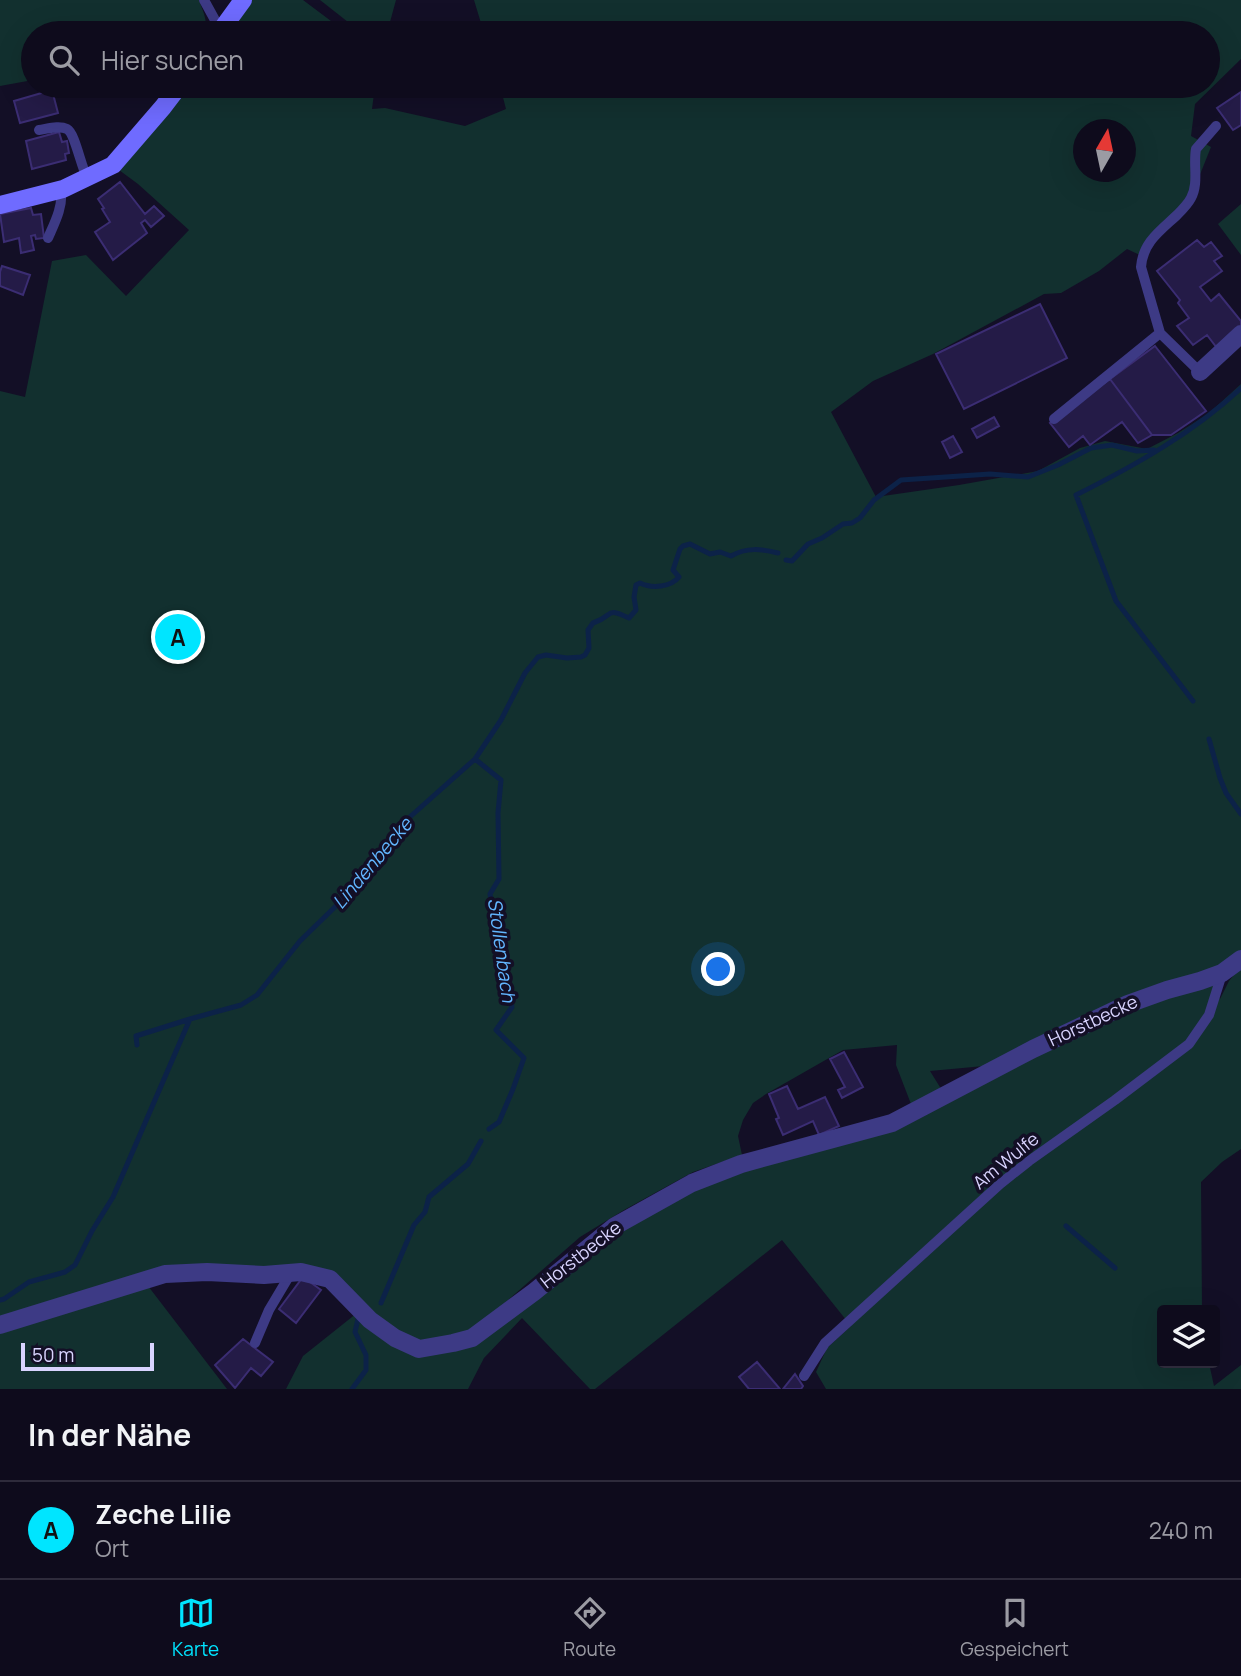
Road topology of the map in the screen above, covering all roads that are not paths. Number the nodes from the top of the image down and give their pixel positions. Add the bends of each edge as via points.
1 (204, 0) edge
2 (243, 0) edge
3 (214, 21) edge
4 (228, 21) edge
5 (170, 98) edge
6 (1216, 126) dead end
7 (38, 130) dead end
8 (87, 177) junction
9 (61, 190) junction
10 (0, 205) edge
11 (48, 238) dead end
12 (1160, 333) junction
13 (1241, 334) edge
14 (1200, 372) joint
15 (1054, 419) dead end
16 (1241, 959) edge
17 (1222, 973) junction
18 (291, 1273) junction
19 (0, 1325) edge
20 (255, 1343) dead end
21 (804, 1376) dead end

1 - 3 lane
2 - 4 street
5 - 8 street via 113,165
6 - 12 lane via 1196,149 1191,198 1153,237 1142,256 1140,267
7 - 8 lane via 67,128
8 - 9 street
9 - 10 street
9 - 11 lane via 59,211
12 - 14 lane
12 - 15 lane
13 - 14 street
16 - 17 street, Horstbecke
17 - 18 street, Horstbecke via 1128,1004 892,1123 741,1164 692,1183 615,1226 472,1338 419,1349 370,1320 330,1279
17 - 21 lane, Am Wulfe via 1209,1015 1189,1044 1000,1184 825,1343
18 - 19 street, Horstbecke via 165,1274
18 - 20 lane

